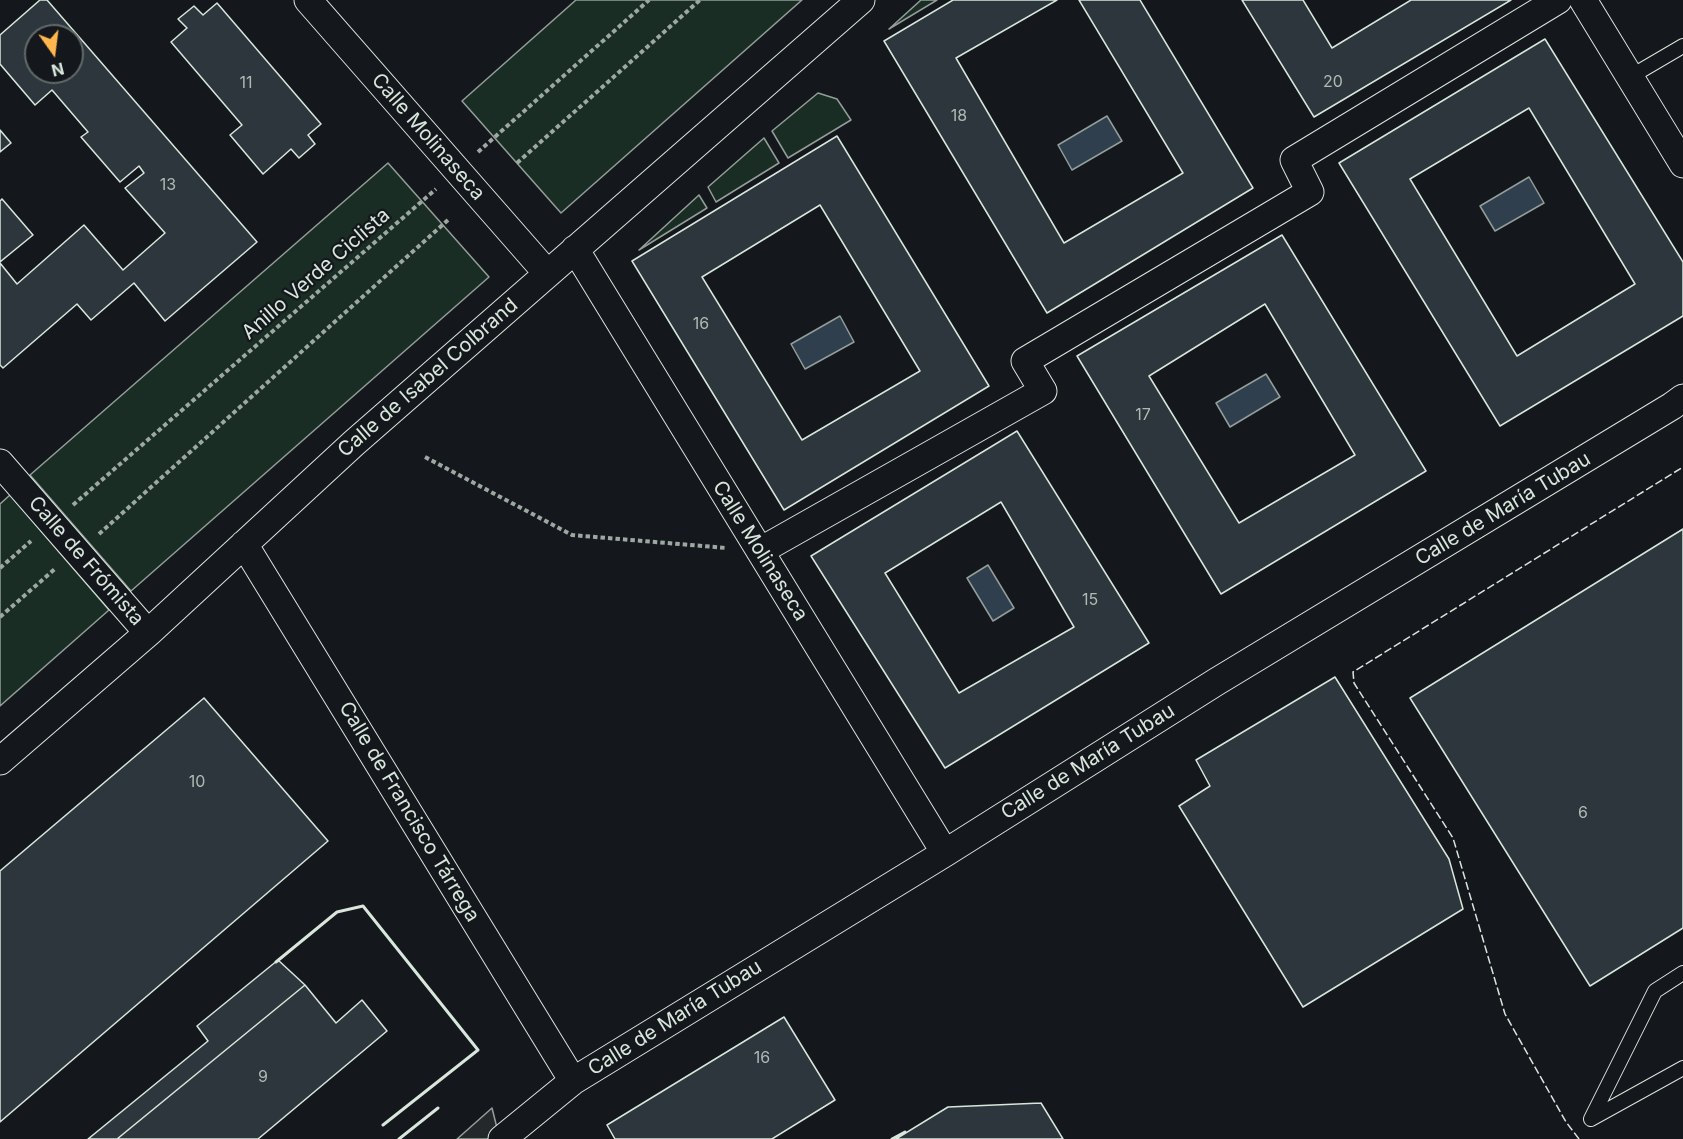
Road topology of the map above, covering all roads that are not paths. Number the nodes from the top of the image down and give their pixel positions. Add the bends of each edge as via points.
1 (308, 0) edge
2 (861, 0) edge
3 (1558, 0) edge
4 (1583, 0) edge
5 (1683, 46) edge
6 (1630, 77) junction
7 (1683, 164) edge
8 (575, 249) junction
9 (547, 273) junction
10 (1683, 398) edge
11 (0, 463) edge
12 (244, 544) junction
13 (760, 551) junction
14 (148, 633) junction
15 (0, 761) edge
16 (945, 853) junction
17 (1683, 973) edge
18 (1683, 1068) edge
19 (573, 1081) junction
20 (502, 1139) edge

1 - 9 street, Calle Molinaseca
2 - 8 street, Calle de Isabel Colbrand
3 - 13 street via 1294,160 1310,192 1025,361 1042,391
4 - 6 street
5 - 6 lane
6 - 7 street
8 - 9 street, Calle de Isabel Colbrand
8 - 13 street, Calle Molinaseca
9 - 12 street, Calle de Isabel Colbrand
10 - 16 street, Calle de María Tubau via 1216,682
11 - 14 street, Calle de Frómista
12 - 14 street, Calle de Isabel Colbrand
12 - 19 street, Calle de Francisco Tárrega
13 - 16 street, Calle Molinaseca
14 - 15 street, Calle de Isabel Colbrand
16 - 19 street, Calle de María Tubau
17 - 18 lane via 1655,991 1591,1119
19 - 20 street, Calle de María Tubau

